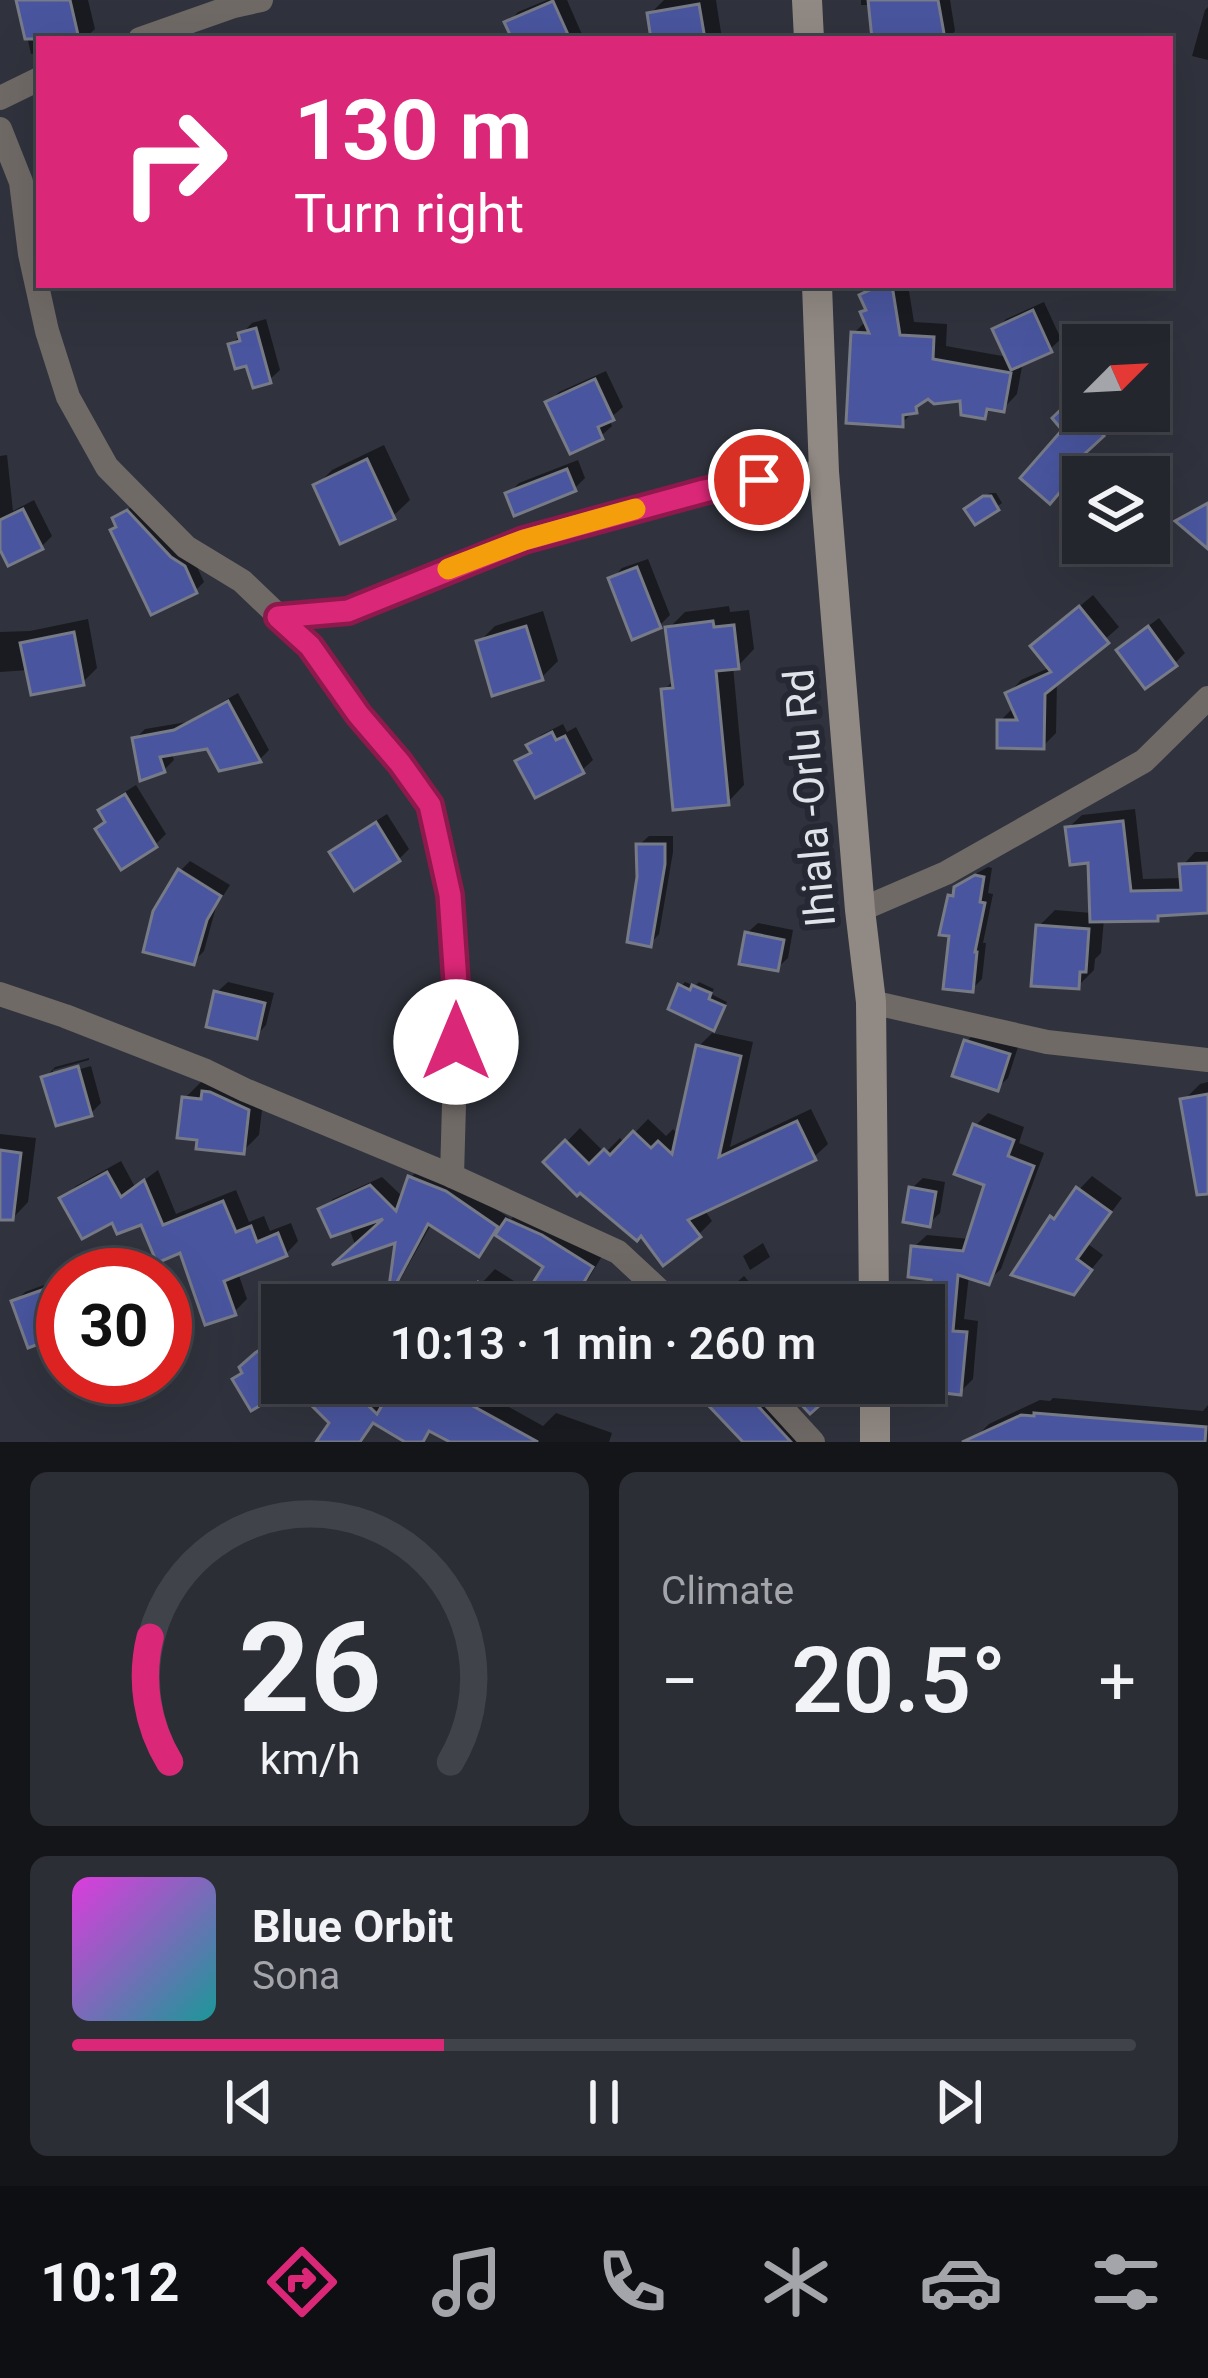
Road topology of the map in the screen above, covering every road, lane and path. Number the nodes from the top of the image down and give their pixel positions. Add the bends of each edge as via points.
1 (261, 0) edge
2 (807, 0) edge
3 (149, 36) edge
4 (808, 36) edge
5 (36, 80) edge
6 (0, 98) edge
7 (0, 129) edge
8 (36, 282) edge
9 (37, 288) edge
10 (818, 288) edge
11 (824, 472) junction
12 (278, 617) junction
13 (1208, 698) edge
14 (860, 910) junction
15 (0, 994) edge
16 (871, 1002) junction
17 (1208, 1060) edge
18 (452, 1176) junction
19 (652, 1284) edge
20 (874, 1284) edge
21 (779, 1404) edge
22 (874, 1404) edge
23 (813, 1442) edge
24 (875, 1442) edge

1 - 3 street
2 - 4 main road
5 - 6 street
7 - 8 street via 21,182
9 - 12 street via 68,397 107,467 186,547 242,581
10 - 11 main road, Ihiala -Orlu Rd
11 - 12 street via 632,510 524,540 348,611
11 - 14 main road, Ihiala -Orlu Rd
12 - 18 street via 310,646 430,805 450,895 457,997
13 - 14 street via 1144,761 946,873
14 - 16 main road, Ihiala -Orlu Rd
15 - 18 street
16 - 17 street via 1047,1042
16 - 20 main road, Ihiala -Orlu Rd
18 - 19 street via 618,1252
21 - 23 street
22 - 24 main road

